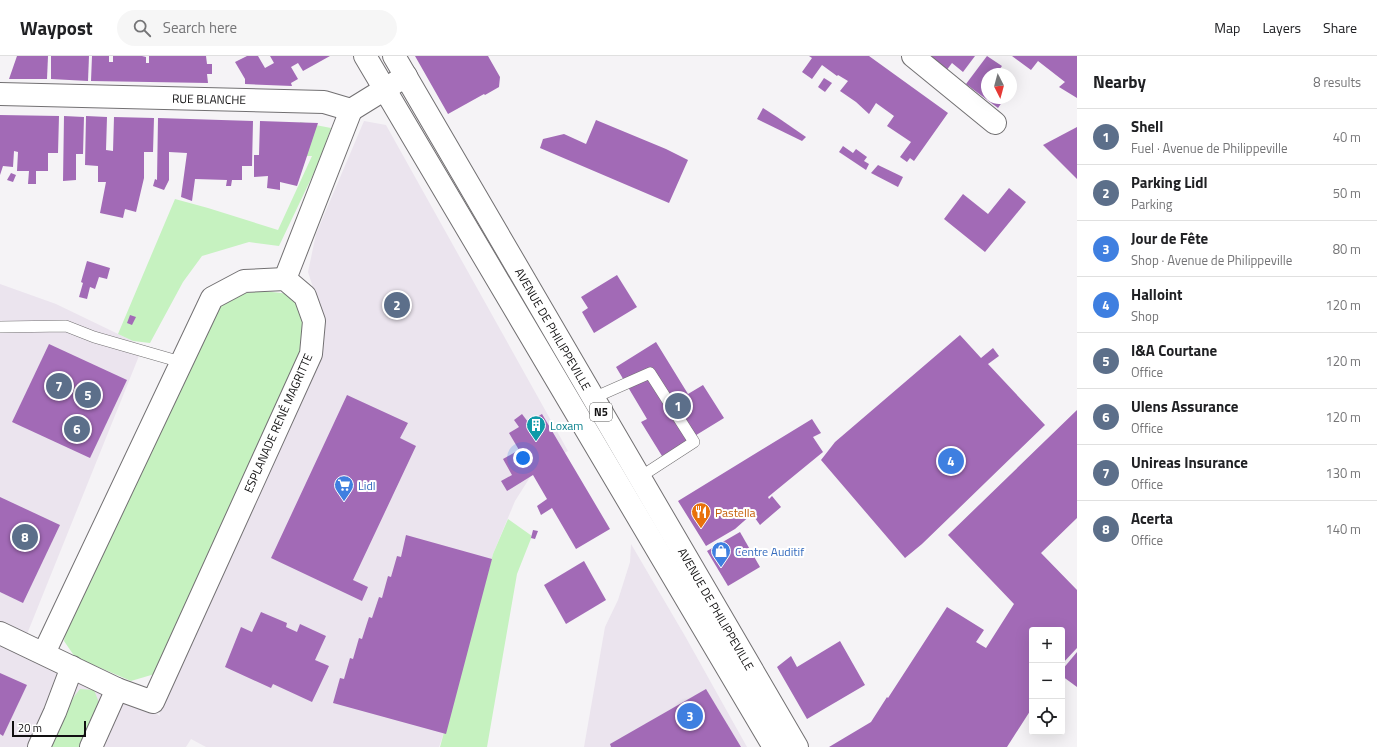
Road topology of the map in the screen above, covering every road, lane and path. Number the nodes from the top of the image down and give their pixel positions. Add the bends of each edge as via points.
1 (364, 56) edge
2 (394, 56) edge
3 (913, 56) edge
4 (406, 76) junction
5 (385, 89) junction
6 (0, 94) edge
7 (351, 110) junction
8 (995, 123) dead end
9 (285, 279) junction
10 (0, 326) edge
11 (181, 362) junction
12 (593, 398) junction
13 (574, 409) junction
14 (639, 477) junction
15 (621, 488) junction
16 (0, 633) edge
17 (44, 653) junction
18 (72, 667) junction
19 (117, 689) junction
20 (39, 747) edge
21 (91, 747) edge
22 (774, 747) edge
23 (797, 747) edge

1 - 5 street, N5
2 - 4 street, N5
3 - 8 street
4 - 5 street
4 - 12 street, AVENUE DE PHILIPPEVILLE / N5
5 - 7 street
5 - 13 street, AVENUE DE PHILIPPEVILLE / N5
6 - 7 street, RUE BLANCHE via 324,102
7 - 9 street
9 - 11 street via 244,281 212,298
9 - 19 street, ESPLANADE RENÉ MAGRITTE via 306,296 314,321 311,354 153,702
10 - 11 lane via 66,326 94,337
11 - 17 street
12 - 13 lane
12 - 14 street, AVENUE DE PHILIPPEVILLE / N5
12 - 14 lane via 650,374 694,442
13 - 15 street, AVENUE DE PHILIPPEVILLE / N5
14 - 15 lane
14 - 23 street, AVENUE DE PHILIPPEVILLE / N5
15 - 22 street, AVENUE DE PHILIPPEVILLE / N5
16 - 17 street
17 - 18 street
18 - 19 street
18 - 20 street
19 - 21 street

